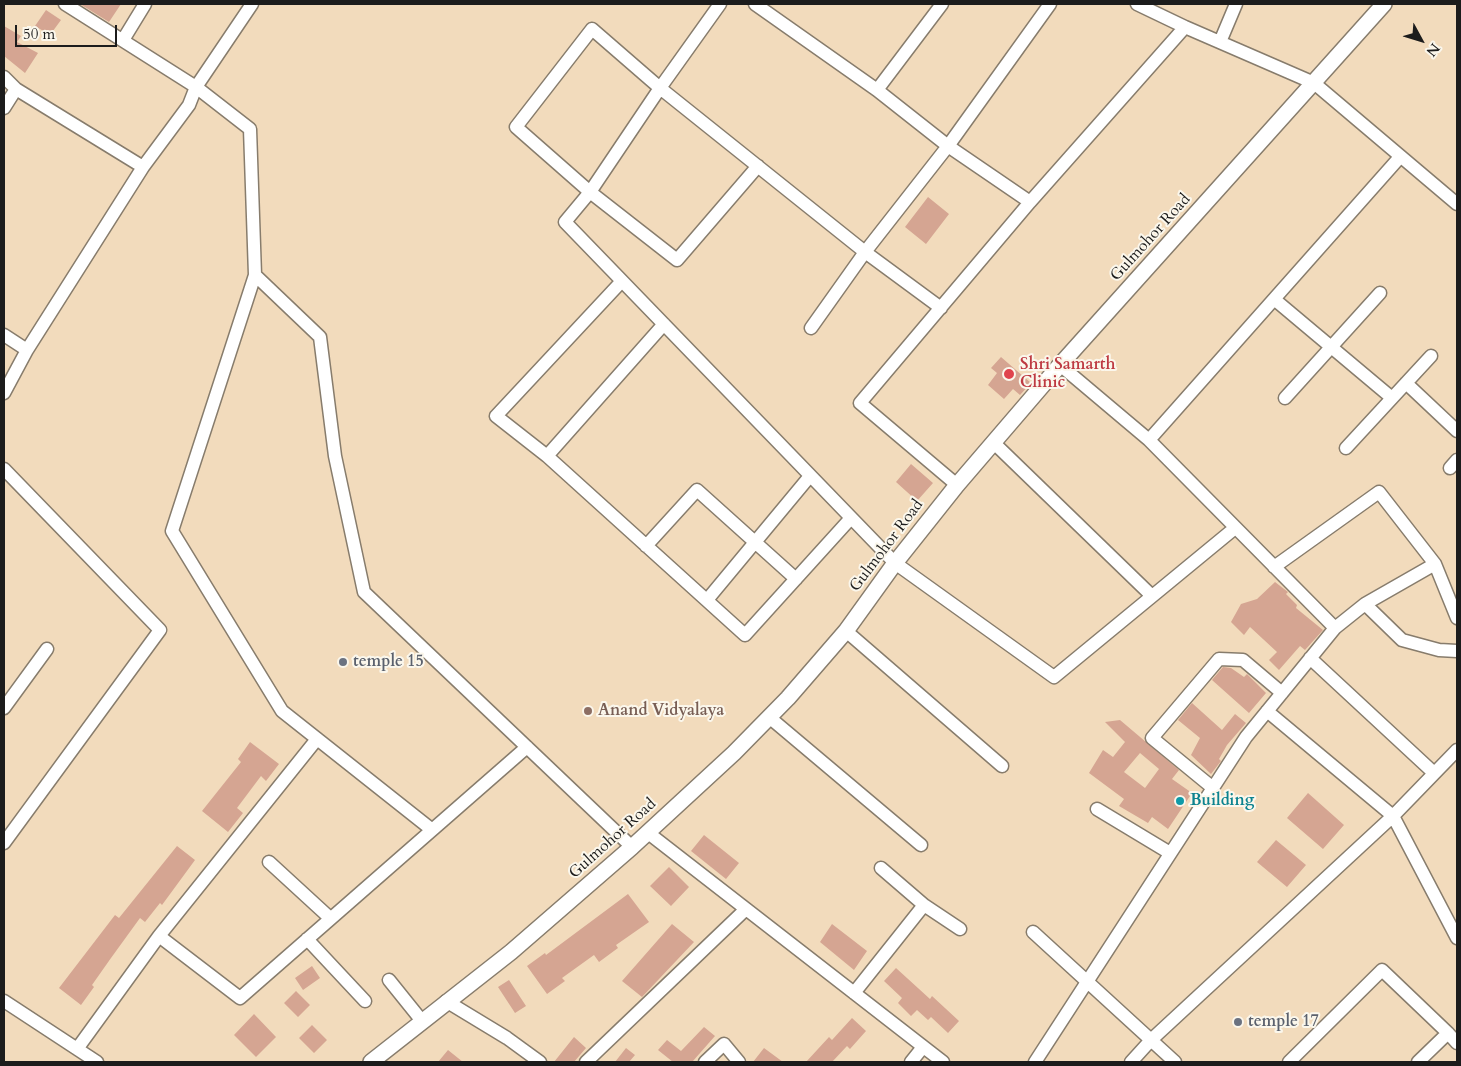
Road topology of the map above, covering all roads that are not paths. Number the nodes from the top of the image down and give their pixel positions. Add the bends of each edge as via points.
1 (65, 4) edge
2 (145, 4) edge
3 (252, 4) edge
4 (720, 4) edge
5 (755, 4) edge
6 (942, 4) edge
7 (1050, 4) edge
8 (1137, 4) edge
9 (1236, 4) edge
10 (1384, 4) edge
11 (1185, 27) junction
12 (123, 40) junction
13 (1220, 42) junction
14 (4, 77) edge
15 (1314, 83) junction
16 (196, 87) junction
17 (660, 88) junction
18 (16, 89) junction
19 (876, 90) junction
20 (4, 108) edge
21 (948, 146) junction
22 (1400, 157) junction
23 (758, 166) junction
24 (143, 168) junction
25 (590, 192) junction
26 (1030, 202) junction
27 (1457, 204) edge
28 (865, 252) junction
29 (255, 275) junction
30 (622, 281) junction
31 (1380, 293) dead end
32 (1274, 298) junction
33 (941, 308) junction
34 (664, 324) junction
35 (811, 328) dead end
36 (4, 335) edge
37 (1332, 346) junction
38 (28, 350) junction
39 (1430, 356) dead end
40 (1060, 365) junction
41 (1406, 383) junction
42 (4, 393) edge
43 (1286, 398) dead end
44 (1392, 398) junction
45 (1457, 431) edge
46 (1149, 440) junction
47 (994, 443) junction
48 (1346, 448) dead end
49 (547, 456) junction
50 (4, 469) edge
51 (810, 476) junction
52 (957, 485) junction
53 (851, 518) junction
54 (1235, 528) junction
55 (755, 542) junction
56 (646, 546) junction
57 (895, 563) junction
58 (1435, 564) junction
59 (1274, 567) junction
60 (796, 579) junction
61 (1152, 596) junction
62 (707, 600) junction
63 (1365, 604) junction
64 (1457, 618) edge
65 (1335, 628) junction
66 (846, 630) junction
67 (47, 649) dead end
68 (1457, 651) edge
69 (1310, 658) junction
70 (1282, 693) junction
71 (4, 708) edge
72 (1267, 711) junction
73 (769, 717) junction
74 (317, 738) junction
75 (527, 747) junction
76 (1457, 750) edge
77 (1002, 766) dead end
78 (1434, 773) junction
79 (1212, 788) junction
80 (1097, 809) dead end
81 (1393, 816) junction
82 (431, 829) junction
83 (647, 832) junction
84 (4, 843) edge
85 (921, 844) dead end
86 (632, 847) junction
87 (1170, 853) junction
88 (269, 862) dead end
89 (881, 868) dead end
90 (924, 904) junction
91 (746, 909) junction
92 (330, 918) junction
93 (960, 929) dead end
94 (1033, 932) dead end
95 (158, 936) junction
96 (1457, 938) edge
97 (307, 939) junction
98 (389, 980) dead end
99 (1087, 982) junction
100 (854, 993) junction
101 (4, 1001) edge
102 (446, 1001) junction
103 (365, 1002) dead end
104 (422, 1021) junction
105 (1448, 1033) junction
106 (1151, 1040) junction
107 (1457, 1043) edge
108 (923, 1047) junction
109 (77, 1049) junction
110 (97, 1062) edge
111 (371, 1062) edge
112 (540, 1062) edge
113 (586, 1062) edge
114 (705, 1062) edge
115 (739, 1062) edge
116 (911, 1062) edge
117 (943, 1062) edge
118 (1035, 1062) edge
119 (1132, 1062) edge
120 (1175, 1062) edge
121 (1289, 1062) edge
122 (1418, 1062) edge

1 - 12 street
2 - 12 street
3 - 16 street
4 - 17 street
5 - 19 street
6 - 19 street
7 - 21 street
8 - 11 street
9 - 13 street
10 - 15 street, Gulmohor Road
11 - 13 street
11 - 26 street
12 - 16 street
13 - 15 street
14 - 18 street
15 - 22 street
15 - 40 street, Gulmohor Road
16 - 24 street via 189,105
16 - 29 street via 250,129
17 - 23 street
17 - 25 street
17 - 25 street via 592,29 516,127
18 - 20 street
18 - 24 street
19 - 21 street
21 - 26 street
21 - 28 street
22 - 27 street
22 - 32 street
23 - 25 street via 677,260
23 - 28 street
24 - 38 street
25 - 30 street via 565,222
26 - 33 street
28 - 33 street
28 - 35 street
29 - 74 street via 172,531 282,711
29 - 75 street via 320,337 336,456 364,592
30 - 34 street
30 - 49 street via 496,416
31 - 37 street
32 - 37 street
32 - 46 street
33 - 52 street via 860,403
34 - 49 street
34 - 51 street
36 - 38 street
37 - 43 street
37 - 44 street
38 - 42 street
39 - 41 street
40 - 46 street
40 - 47 street, Gulmohor Road
41 - 44 street
41 - 45 street
44 - 48 street
46 - 54 street
47 - 52 street, Gulmohor Road
47 - 61 street
49 - 56 street
50 - 84 street via 160,630
51 - 53 street
51 - 55 street
52 - 57 street, Gulmohor Road
53 - 57 street
53 - 60 street
54 - 59 street
54 - 61 street
55 - 56 street via 697,490
55 - 60 street
55 - 62 street
56 - 62 street
57 - 61 street via 1054,677
57 - 66 street, Gulmohor Road
58 - 59 street via 1379,492
58 - 63 street
58 - 64 street
59 - 65 street
60 - 62 street via 745,634
63 - 65 street
63 - 68 street via 1402,640
65 - 69 street
66 - 73 street, Gulmohor Road
66 - 77 street
67 - 71 street
69 - 70 street
69 - 78 street
70 - 72 street
70 - 79 street via 1243,660 1219,659 1152,738
72 - 79 street
72 - 81 street
73 - 83 street, Gulmohor Road via 734,754
73 - 85 street
74 - 82 street
74 - 95 street
75 - 82 street
75 - 86 street
76 - 78 street
78 - 81 street
79 - 87 street
80 - 87 street
81 - 96 street
81 - 106 street
82 - 92 street
83 - 86 street, Gulmohor Road
83 - 91 street
86 - 102 street, Gulmohor Road via 511,952
87 - 99 street
88 - 92 street
89 - 90 street
90 - 93 street
90 - 100 street
91 - 100 street
91 - 113 street
92 - 97 street
94 - 99 street
95 - 97 street via 240,998
95 - 109 street
97 - 103 street
98 - 104 street
99 - 106 street
99 - 118 street
100 - 108 street
101 - 109 street
102 - 104 street, Gulmohor Road
102 - 112 street
104 - 111 street, Gulmohor Road
105 - 107 street
105 - 121 street via 1382,970
105 - 122 street
106 - 119 street
106 - 120 street
108 - 116 street
108 - 117 street
109 - 110 street
114 - 115 street via 724,1044

